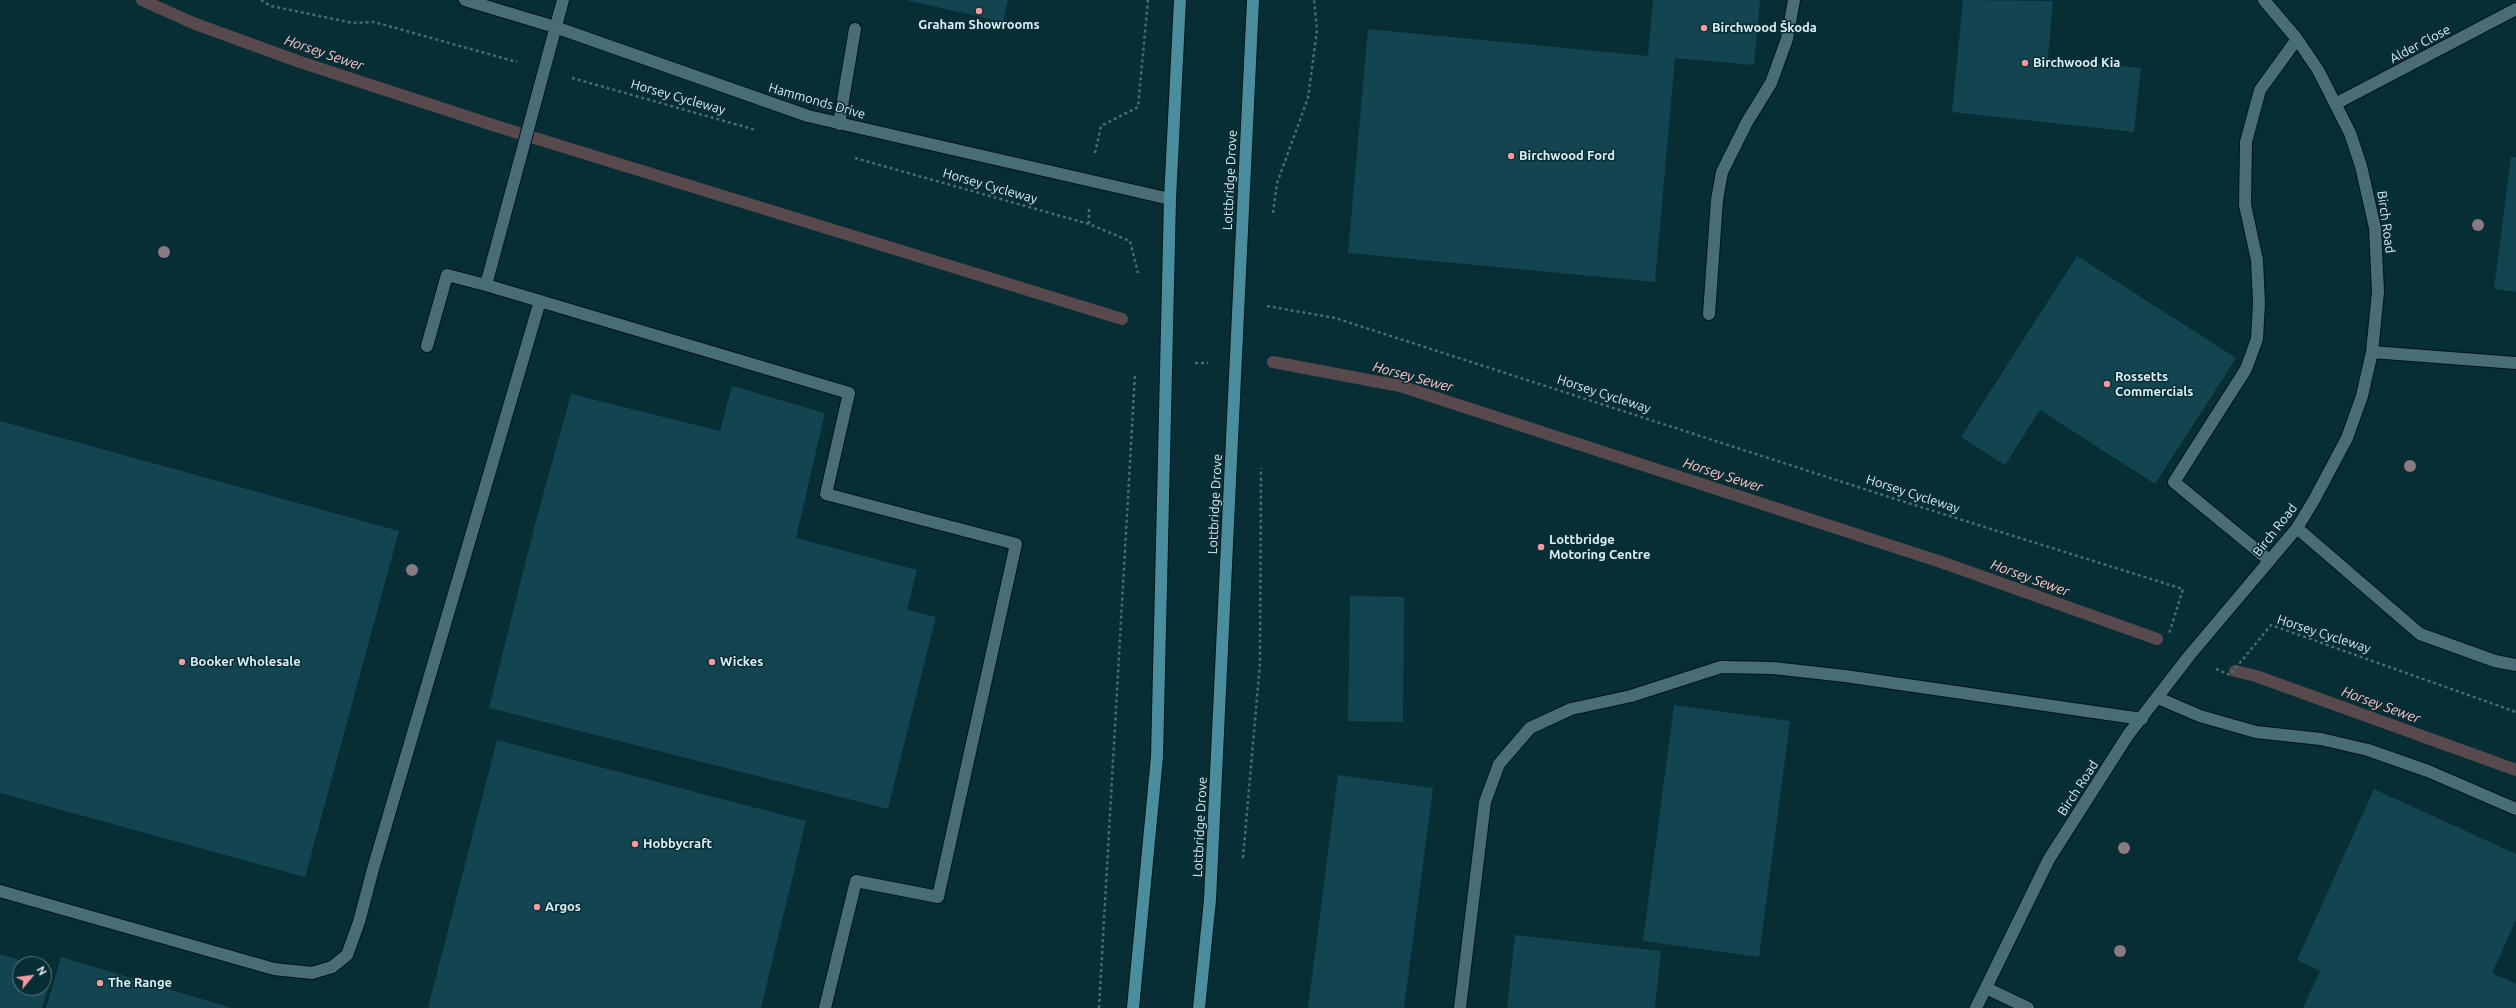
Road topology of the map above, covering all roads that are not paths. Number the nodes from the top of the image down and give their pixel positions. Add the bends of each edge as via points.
1 (465, 0) edge
2 (563, 0) edge
3 (1180, 0) edge
4 (1253, 0) edge
5 (1794, 0) edge
6 (2264, 0) edge
7 (2516, 9) edge
8 (555, 27) junction
9 (855, 30) dead end
10 (2297, 39) junction
11 (2337, 103) junction
12 (839, 124) junction
13 (1170, 200) junction
14 (486, 285) junction
15 (540, 301) junction
16 (1709, 314) dead end
17 (427, 346) dead end
18 (2372, 352) junction
19 (2516, 363) edge
20 (2296, 528) junction
21 (2269, 560) junction
22 (2516, 665) edge
23 (2158, 698) junction
24 (2142, 719) junction
25 (2516, 809) edge
26 (0, 891) edge
27 (1986, 988) junction
28 (825, 1008) edge
29 (1133, 1008) edge
30 (1199, 1008) edge
31 (1460, 1008) edge
32 (1976, 1008) edge
33 (2028, 1008) edge

1 - 8 street, Hammonds Drive
2 - 8 street
3 - 13 main road
4 - 30 main road, Lottbridge Drove via 1210,900
5 - 16 street via 1787,40 1771,83 1747,122 1722,172
6 - 10 street, Birch Road
7 - 11 street, Alder Close
8 - 12 street, Hammonds Drive via 808,116
8 - 14 street
9 - 12 street
10 - 11 street, Birch Road
10 - 21 street via 2260,90 2246,142 2245,205 2257,260 2257,339 2246,370 2174,482
11 - 18 street, Birch Road via 2361,166 2375,228 2378,292
12 - 13 street, Hammonds Drive
13 - 29 main road via 1157,757
14 - 15 street
14 - 17 street via 447,275
15 - 26 street via 375,861 360,922 347,955 332,967 312,973 274,969
15 - 28 street via 848,393 826,494 1016,544 938,897 856,881
18 - 19 street
18 - 20 street, Birch Road via 2362,396 2347,438
20 - 21 street, Birch Road
20 - 22 street via 2420,634 2496,661
21 - 23 street, Birch Road
23 - 24 street, Birch Road
23 - 25 street via 2200,716 2256,732 2321,739 2368,750 2428,771
24 - 27 street, Birch Road via 2128,735 2049,859
24 - 31 street via 1845,676 1773,668 1721,667 1631,696 1571,709 1530,728 1499,764 1485,802
27 - 32 street, Birch Road
27 - 33 street

